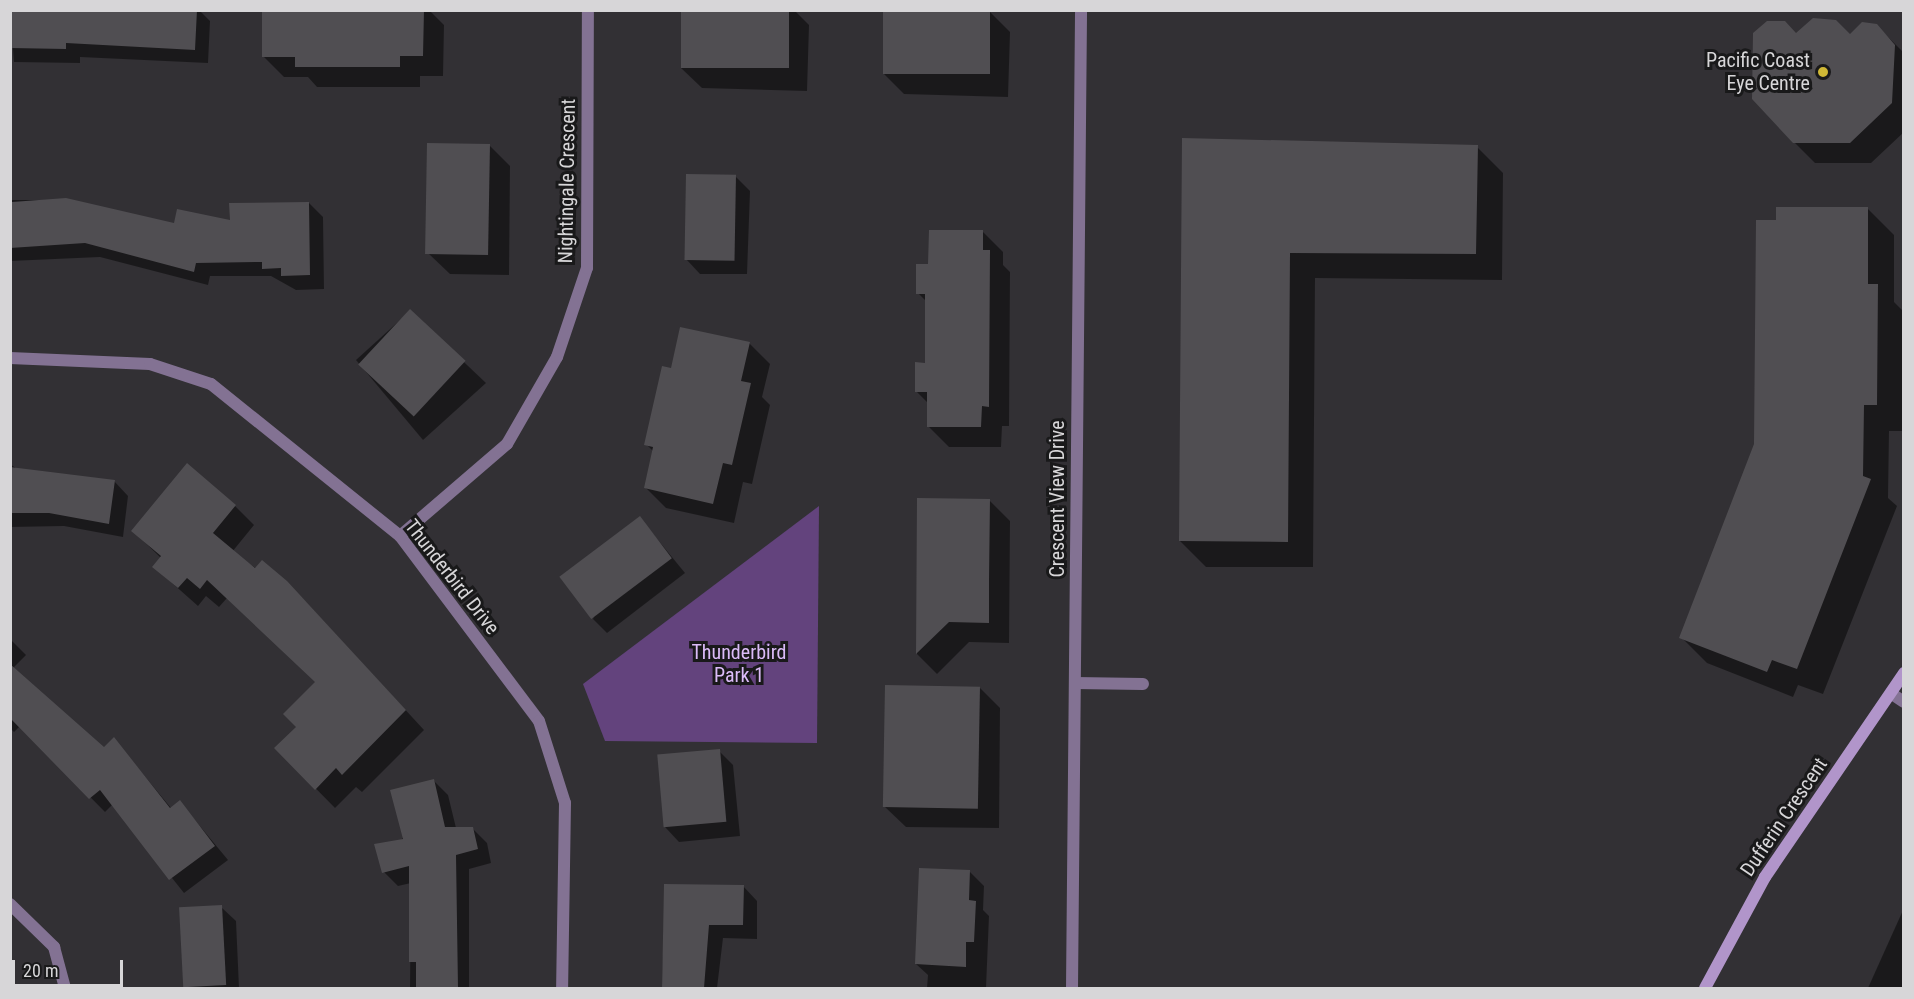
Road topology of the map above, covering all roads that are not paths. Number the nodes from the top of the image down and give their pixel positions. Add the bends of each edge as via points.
1 (588, 10) edge
2 (1081, 10) edge
3 (10, 358) edge
4 (400, 536) junction
5 (1904, 673) edge
6 (1075, 683) junction
7 (1143, 684) dead end
8 (1892, 694) junction
9 (1904, 702) edge
10 (10, 904) edge
11 (65, 988) edge
12 (562, 988) edge
13 (1072, 988) edge
14 (1705, 988) edge

1 - 4 street, Nightingale Crescent via 587,268 557,357 507,444
2 - 6 street, Crescent View Drive
3 - 4 street, Thunderbird Drive via 150,364 211,384
4 - 12 street, Thunderbird Drive via 539,721 566,802
5 - 8 street, Dufferin Crescent
6 - 7 street
6 - 13 street, Crescent View Drive
8 - 9 street
8 - 14 street, Dufferin Crescent via 1765,877
10 - 11 street via 54,946

